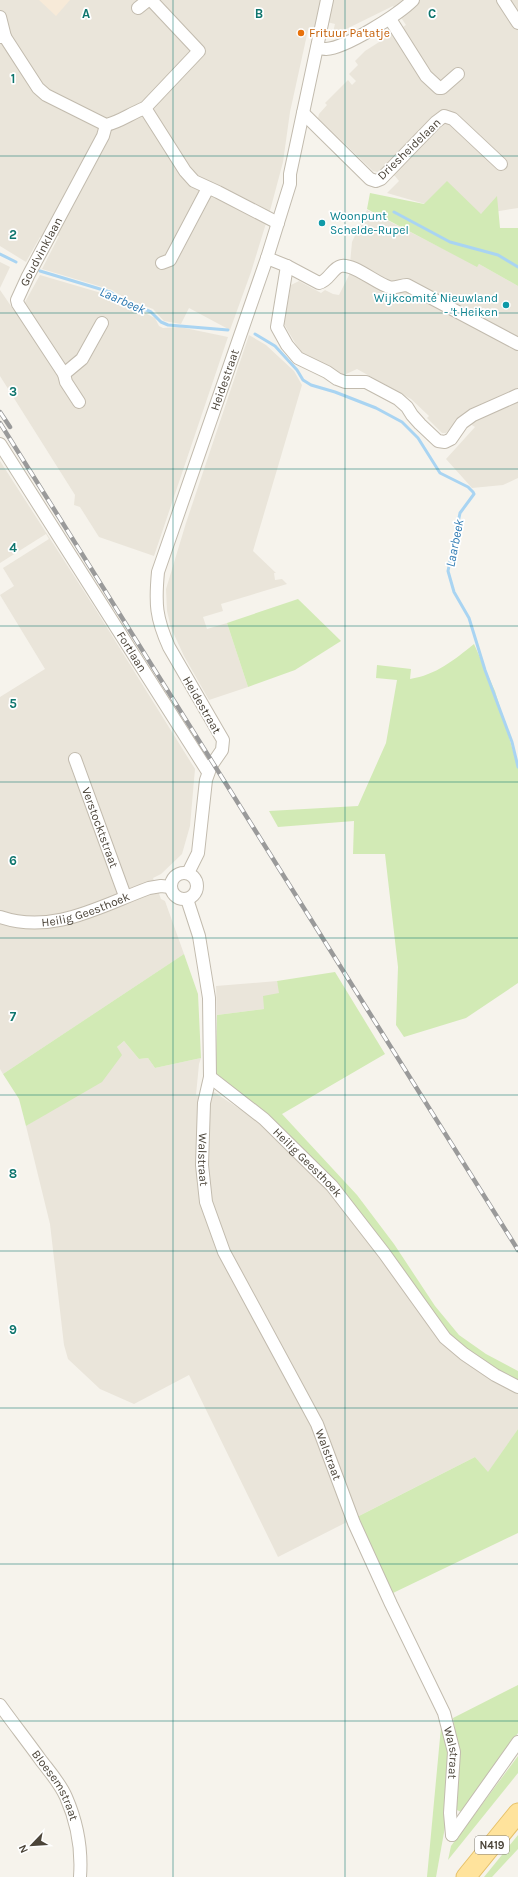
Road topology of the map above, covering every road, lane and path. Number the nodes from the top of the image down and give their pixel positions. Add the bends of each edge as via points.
1 (150, 0) edge
2 (327, 0) edge
3 (413, 0) edge
4 (503, 0) edge
5 (138, 8) dead end
6 (0, 17) edge
7 (390, 19) junction
8 (518, 23) edge
9 (2, 37) edge
10 (317, 48) junction
11 (458, 74) dead end
12 (145, 108) junction
13 (303, 113) junction
14 (106, 125) junction
15 (500, 164) dead end
16 (208, 188) junction
17 (278, 223) junction
18 (267, 258) junction
19 (162, 263) dead end
20 (287, 266) junction
21 (102, 323) dead end
22 (518, 344) edge
23 (64, 374) junction
24 (518, 395) edge
25 (79, 402) dead end
26 (0, 444) edge
27 (75, 759) dead end
28 (208, 772) junction
29 (188, 873) junction
30 (170, 887) junction
31 (125, 896) junction
32 (187, 899) junction
33 (0, 917) edge
34 (210, 1077) junction
35 (518, 1387) edge
36 (0, 1705) edge
37 (518, 1742) edge
38 (518, 1813) edge
39 (80, 1877) edge
40 (466, 1877) edge

1 - 5 street
1 - 12 street via 199,51
2 - 10 street, Heidestraat
3 - 7 street
4 - 8 street
6 - 9 street
7 - 10 street via 346,42 327,49
7 - 11 street via 426,76 439,88
9 - 14 street via 38,88 46,95
10 - 13 street, Heidestraat
12 - 14 street via 114,124
12 - 16 street via 185,171 194,181
13 - 15 street, Driesheidelaan via 370,179 376,181 381,179 444,116 453,119
13 - 17 street, Heidestraat via 290,184
14 - 23 street, Goudvinklaan via 103,136 18,296 18,304
16 - 17 street
16 - 19 street via 170,260
17 - 18 street, Heidestraat
18 - 20 street
18 - 28 street, Heidestraat via 158,572 155,599 157,613 169,647 222,740 223,745
20 - 22 street via 319,283 338,267 343,266 390,288 407,285
20 - 24 street via 277,327 298,358 337,379 345,382 366,382 398,399 438,440 451,440 462,423 473,415
21 - 23 street via 82,359
23 - 25 street, Goudvinklaan via 66,382
26 - 28 street, Fortlaan
27 - 31 street, Verstocktstraat
28 - 29 street via 198,853
29 - 30 street via 174,877
29 - 32 street via 197,884 196,892
30 - 31 street, Heilig Geesthoek via 149,888
30 - 32 street via 178,898
31 - 33 street, Heilig Geesthoek via 72,918 34,923
32 - 34 street via 199,936 206,971
34 - 35 street, Heilig Geesthoek via 264,1119 332,1186 445,1338 495,1375
34 - 37 street, Walstraat via 204,1102 202,1165 206,1202 214,1229 317,1424 354,1523 444,1713 454,1752 450,1813 452,1835
36 - 39 street, Bloesemstraat via 52,1774 65,1796 78,1839
38 - 40 main road, N419

